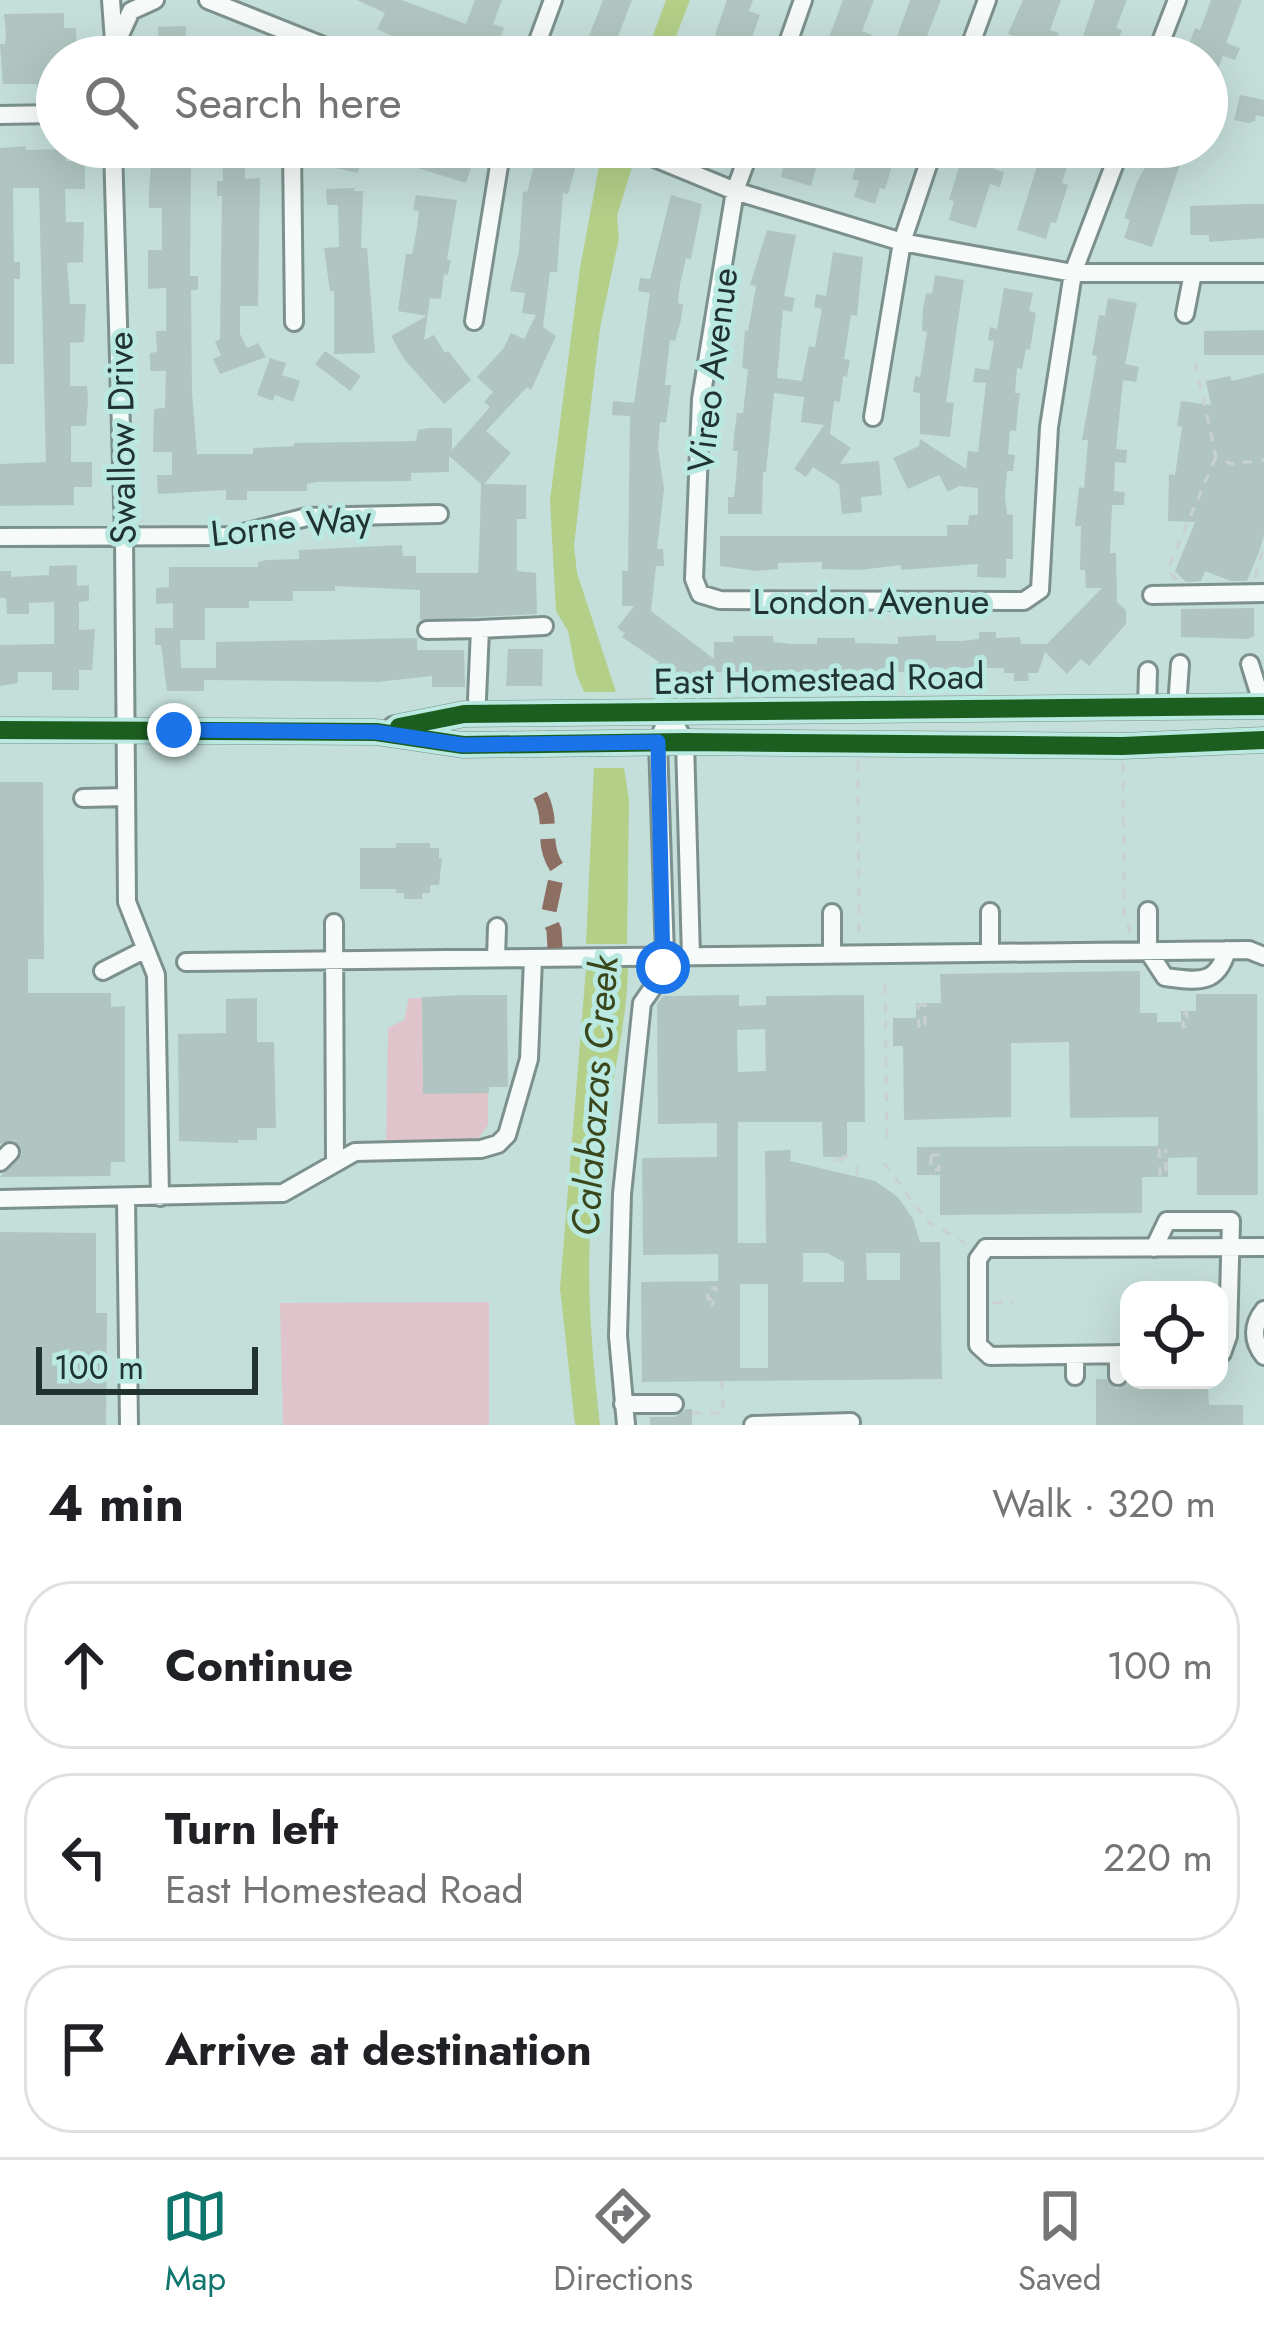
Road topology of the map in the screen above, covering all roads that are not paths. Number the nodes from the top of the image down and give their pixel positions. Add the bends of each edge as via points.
1 (111, 0) edge
2 (155, 0) edge
3 (208, 0) edge
4 (553, 0) edge
5 (803, 0) edge
6 (987, 0) edge
7 (1177, 0) edge
8 (113, 36) edge
9 (121, 36) edge
10 (288, 36) edge
11 (540, 36) edge
12 (790, 36) edge
13 (974, 36) edge
14 (1163, 36) edge
15 (36, 114) edge
16 (0, 115) edge
17 (114, 168) edge
18 (292, 168) edge
19 (499, 168) edge
20 (679, 168) edge
21 (743, 168) edge
22 (927, 168) edge
23 (1113, 168) edge
24 (735, 191) junction
25 (902, 242) junction
26 (1073, 273) junction
27 (1193, 273) junction
28 (1264, 273) edge
29 (1185, 314) dead end
30 (474, 321) dead end
31 (294, 322) dead end
32 (873, 417) dead end
33 (439, 514) dead end
34 (124, 536) junction
35 (0, 537) edge
36 (1264, 593) edge
37 (700, 594) joint
38 (1152, 595) dead end
39 (544, 626) dead end
40 (427, 629) dead end
41 (480, 629) junction
42 (1180, 664) dead end
43 (1250, 664) dead end
44 (1148, 671) dead end
45 (477, 699) dead end
46 (1264, 706) edge
47 (1177, 707) junction
48 (1147, 708) junction
49 (669, 713) junction
50 (0, 730) edge
51 (126, 730) junction
52 (376, 732) junction
53 (1264, 740) edge
54 (658, 742) junction
55 (685, 742) junction
56 (126, 797) junction
57 (82, 798) dead end
58 (1148, 911) dead end
59 (990, 912) dead end
60 (832, 913) dead end
61 (334, 923) dead end
62 (497, 927) dead end
63 (144, 950) junction
64 (1227, 950) junction
65 (990, 952) junction
66 (1142, 952) junction
67 (832, 954) junction
68 (665, 956) junction
69 (692, 956) junction
70 (1264, 956) edge
71 (496, 958) junction
72 (533, 958) junction
73 (334, 960) junction
74 (186, 962) dead end
75 (103, 970) dead end
76 (335, 1161) junction
77 (160, 1197) junction
78 (0, 1198) edge
79 (126, 1198) junction
80 (1232, 1247) junction
81 (1264, 1247) edge
82 (1154, 1249) junction
83 (1264, 1310) edge
84 (1228, 1336) edge
85 (1228, 1353) edge
86 (1120, 1354) edge
87 (1263, 1354) edge
88 (1075, 1355) junction
89 (1120, 1367) edge
90 (1075, 1376) dead end
91 (1118, 1376) dead end
92 (623, 1404) junction
93 (674, 1404) dead end
94 (851, 1422) dead end
95 (129, 1425) edge
96 (626, 1425) edge
97 (754, 1425) edge

1 - 8 street
2 - 9 street via 131,11
3 - 10 street
4 - 11 street
5 - 12 street
6 - 13 street
7 - 14 street
15 - 16 street
17 - 34 street, Swallow Drive
18 - 31 street
19 - 30 street
20 - 24 street
21 - 24 street, Vireo Avenue
22 - 25 street
23 - 26 street
24 - 25 street
24 - 37 street, Vireo Avenue via 701,399 694,579
25 - 26 street
25 - 32 street
26 - 27 street
26 - 37 street, London Avenue via 1049,427 1040,590 1024,601
27 - 28 street
27 - 29 street
33 - 34 street, Lorne Way via 307,517 231,536
34 - 35 street, Lorne Way
34 - 51 street, Swallow Drive
36 - 38 street
39 - 41 street
40 - 41 street
41 - 45 street
42 - 47 street
43 - 46 street
44 - 48 street
46 - 47 main road, East Homestead Road
47 - 48 main road, East Homestead Road
48 - 49 main road, East Homestead Road
49 - 52 main road, East Homestead Road via 464,714
49 - 54 street
49 - 55 street
50 - 51 main road, East Homestead Road
51 - 52 main road, East Homestead Road
51 - 56 street, Swallow Drive
52 - 54 main road, East Homestead Road via 463,745
53 - 55 main road, East Homestead Road
54 - 55 main road, East Homestead Road
54 - 68 street
55 - 69 street
56 - 57 street
56 - 63 street, Swallow Drive via 127,902
58 - 66 street
59 - 65 street
60 - 67 street
61 - 73 street
62 - 71 street
63 - 75 street
63 - 77 street, Swallow Drive via 156,975
64 - 66 street
64 - 66 street via 1220,971 1205,979 1165,977
64 - 70 street
65 - 66 street
65 - 67 street
67 - 69 street
68 - 69 street
68 - 72 street
68 - 92 street via 642,1003 622,1194
71 - 72 street
71 - 73 street
72 - 76 street via 529,1059 507,1135 481,1149 356,1152
73 - 74 street
73 - 76 street
76 - 77 street via 283,1193
77 - 79 street
78 - 79 street
79 - 95 street
80 - 81 street
80 - 82 street
80 - 82 street via 1231,1221 1167,1220
80 - 84 street
82 - 88 street via 986,1248 978,1258 978,1345 990,1355
83 - 87 street via 1254,1329
85 - 87 street
86 - 88 street
88 - 90 street
89 - 91 street
92 - 93 street
92 - 96 street
94 - 97 street

